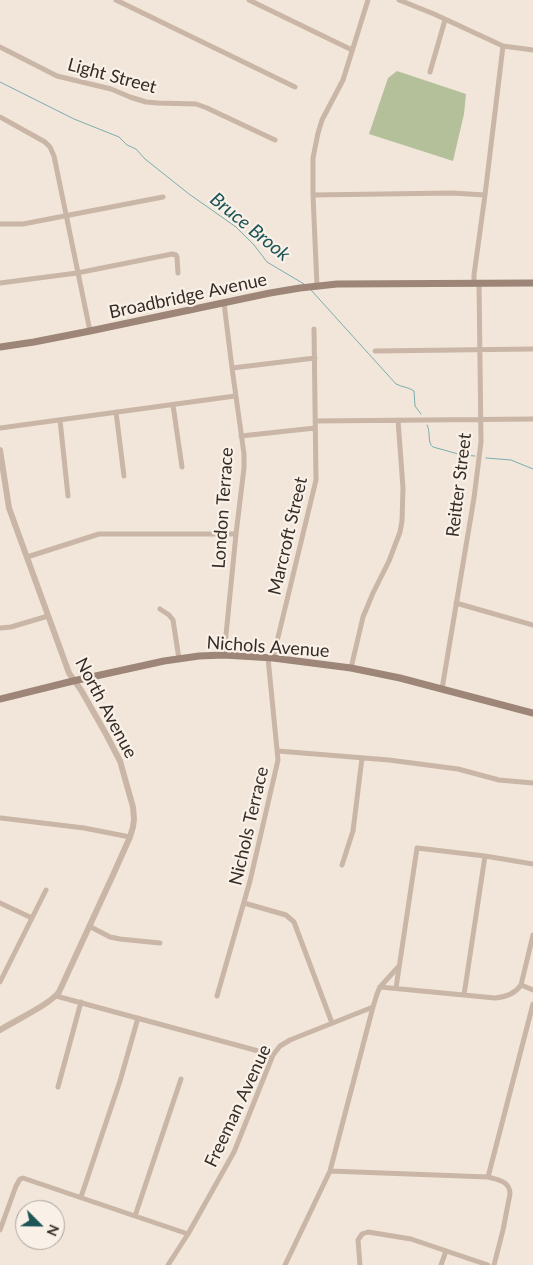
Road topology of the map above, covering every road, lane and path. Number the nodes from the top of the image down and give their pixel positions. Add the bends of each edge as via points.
1 (116, 0) edge
2 (249, 0) edge
3 (368, 0) edge
4 (399, 0) edge
5 (445, 20) junction
6 (503, 46) junction
7 (0, 47) edge
8 (352, 50) junction
9 (533, 50) edge
10 (430, 72) dead end
11 (296, 87) dead end
12 (0, 117) edge
13 (276, 140) dead end
14 (313, 195) junction
15 (485, 195) junction
16 (163, 197) dead end
17 (67, 215) junction
18 (0, 224) edge
19 (77, 273) junction
20 (178, 273) dead end
21 (0, 283) edge
22 (477, 283) junction
23 (533, 283) edge
24 (314, 286) junction
25 (224, 303) junction
26 (314, 329) dead end
27 (90, 332) junction
28 (0, 347) edge
29 (533, 349) edge
30 (480, 350) junction
31 (375, 351) dead end
32 (315, 358) junction
33 (232, 368) junction
34 (235, 396) junction
35 (173, 404) junction
36 (116, 412) junction
37 (480, 419) junction
38 (533, 419) edge
39 (60, 420) junction
40 (398, 420) junction
41 (315, 421) junction
42 (0, 428) edge
43 (315, 428) junction
44 (241, 436) junction
45 (0, 450) edge
46 (1, 461) edge
47 (182, 467) dead end
48 (124, 476) dead end
49 (68, 496) dead end
50 (236, 534) junction
51 (27, 557) junction
52 (456, 603) junction
53 (160, 609) dead end
54 (48, 616) junction
55 (533, 625) edge
56 (0, 628) edge
57 (224, 655) junction
58 (271, 658) junction
59 (179, 659) junction
60 (351, 668) junction
61 (73, 681) junction
62 (442, 689) junction
63 (0, 699) edge
64 (533, 713) edge
65 (278, 751) junction
66 (362, 758) junction
67 (533, 783) edge
68 (1, 818) edge
69 (130, 837) junction
70 (485, 856) junction
71 (533, 864) edge
72 (342, 865) dead end
73 (46, 890) dead end
74 (0, 902) edge
75 (244, 903) junction
76 (32, 918) junction
77 (89, 926) junction
78 (533, 935) edge
79 (160, 943) dead end
80 (0, 966) edge
81 (399, 966) junction
82 (6, 969) junction
83 (0, 982) edge
84 (521, 985) junction
85 (380, 986) junction
86 (396, 988) junction
87 (533, 990) edge
88 (464, 995) junction
89 (56, 996) junction
90 (217, 996) dead end
91 (81, 1002) junction
92 (533, 1004) edge
93 (373, 1007) junction
94 (138, 1018) junction
95 (332, 1024) junction
96 (0, 1030) edge
97 (274, 1055) junction
98 (181, 1079) dead end
99 (58, 1087) dead end
100 (330, 1172) junction
101 (488, 1177) junction
102 (82, 1197) junction
103 (135, 1216) junction
104 (0, 1230) edge
105 (188, 1234) junction
106 (446, 1251) junction
107 (168, 1265) edge
108 (285, 1265) edge
109 (360, 1265) edge
110 (441, 1265) edge
111 (488, 1265) edge
112 (494, 1265) edge

1 - 11 street
2 - 8 street
3 - 8 street
4 - 5 street
5 - 6 street
5 - 10 street
6 - 9 street
6 - 15 street, Reitter Street
7 - 13 street, Light Street via 57,76 111,89 146,102 196,104
8 - 14 street via 343,80 320,126 313,158
12 - 17 street via 48,144 56,160
14 - 15 street
14 - 24 street
15 - 22 street, Reitter Street via 474,275
16 - 17 street
17 - 18 street via 24,224
17 - 19 street
19 - 20 street via 172,254 177,257
19 - 21 street
19 - 27 street
22 - 23 main road, Broadbridge Avenue
22 - 24 main road, Broadbridge Avenue
22 - 30 street, Reitter Street
24 - 25 main road, Broadbridge Avenue
25 - 27 main road, Broadbridge Avenue
25 - 33 street, London Terrace
26 - 32 street, Marcroft Street
27 - 28 main road, Broadbridge Avenue
29 - 30 street
30 - 31 street
30 - 37 street, Reitter Street
32 - 33 street
32 - 41 street, Marcroft Street
33 - 34 street, London Terrace
34 - 35 street
34 - 44 street, London Terrace
35 - 36 street
35 - 47 street
36 - 39 street
36 - 48 street
37 - 38 street
37 - 40 street
37 - 52 street, Reitter Street via 479,462
39 - 42 street
39 - 49 street
40 - 41 street
40 - 60 street via 403,488 400,532 364,617
41 - 43 street, Marcroft Street
43 - 44 street
43 - 58 street, Marcroft Street via 316,480
44 - 50 street, London Terrace via 244,468
45 - 46 street, North Avenue
46 - 51 street, North Avenue via 9,508
50 - 51 street via 99,534
50 - 57 street, London Terrace
51 - 54 street, North Avenue
52 - 55 street
52 - 62 street, Reitter Street
53 - 59 street via 173,620
54 - 56 street
54 - 61 street, North Avenue
57 - 58 main road, Nichols Avenue
57 - 59 main road, Nichols Avenue
58 - 60 main road, Nichols Avenue
58 - 65 street, Nichols Terrace
59 - 61 main road, Nichols Avenue
60 - 62 main road, Nichols Avenue
61 - 63 main road, Nichols Avenue
61 - 69 street, North Avenue via 120,761 134,814
62 - 64 main road, Nichols Avenue
65 - 66 street
65 - 75 street, Nichols Terrace via 278,766
66 - 67 street via 443,767 499,780
66 - 72 street via 353,831
68 - 69 street
69 - 77 street, North Avenue
70 - 71 street
70 - 81 street via 417,848
70 - 88 street
73 - 76 street
74 - 76 street
75 - 90 street, Nichols Terrace
75 - 95 street via 286,915 294,922
76 - 82 street
77 - 79 street via 110,937
77 - 89 street, North Avenue
78 - 84 street
80 - 82 street
81 - 85 street
81 - 86 street
82 - 83 street
84 - 87 street
84 - 88 street via 501,998
85 - 86 street
85 - 93 street
86 - 88 street
89 - 91 street
89 - 96 street
91 - 94 street
91 - 99 street
92 - 101 street
93 - 95 street, Freeman Avenue
93 - 100 street
94 - 97 street
94 - 102 street
95 - 97 street, Freeman Avenue via 286,1042
97 - 105 street, Freeman Avenue via 234,1152
98 - 103 street
100 - 101 street
100 - 108 street
101 - 112 street via 502,1181 510,1189
102 - 103 street
102 - 104 street via 29,1179 20,1179
103 - 105 street
105 - 107 street, Freeman Avenue
106 - 109 street via 411,1239 366,1232 358,1240
106 - 110 street
106 - 111 street

